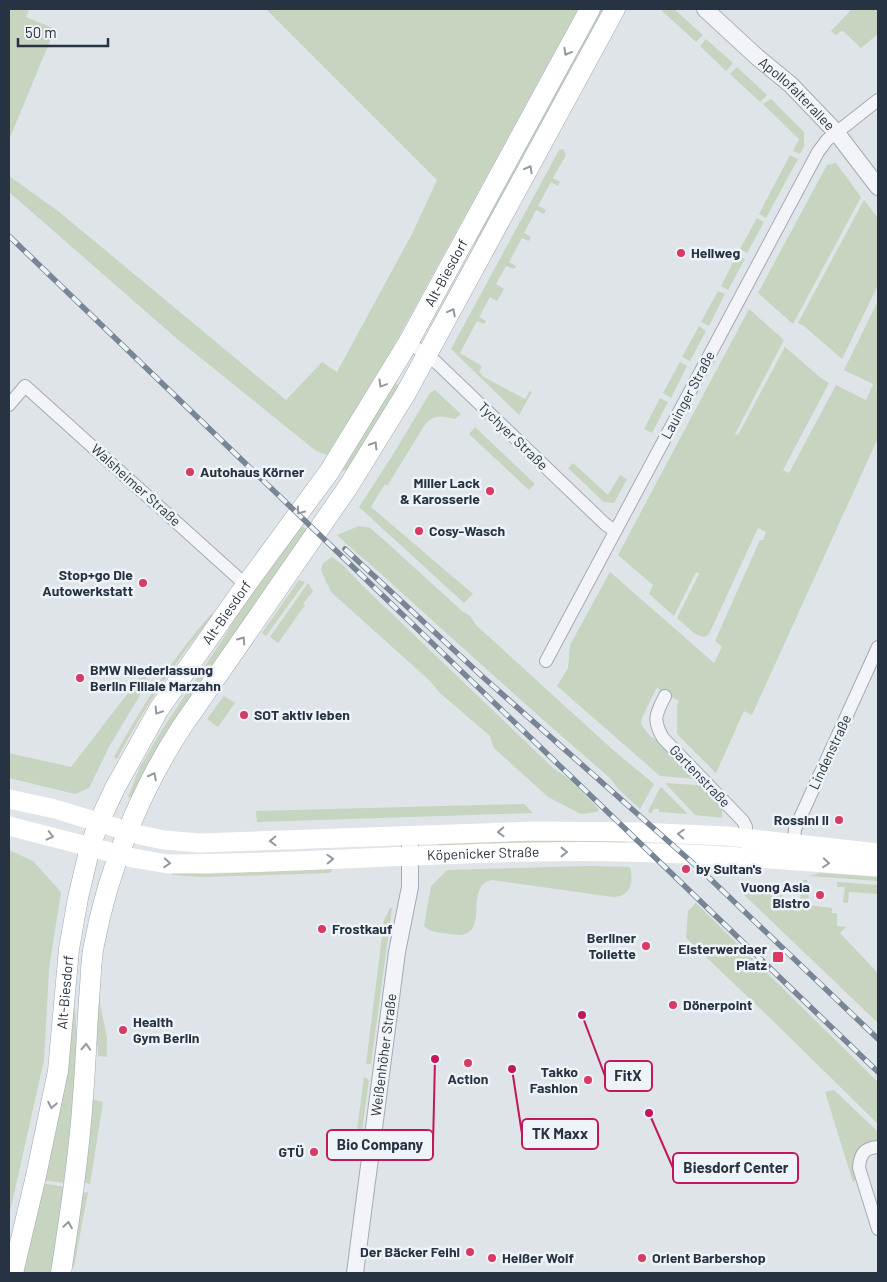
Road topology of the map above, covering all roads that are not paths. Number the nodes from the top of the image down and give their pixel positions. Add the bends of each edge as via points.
1 (590, 9) edge
2 (615, 9) edge
3 (706, 9) edge
4 (878, 100) edge
5 (836, 132) junction
6 (878, 187) edge
7 (408, 343) junction
8 (428, 355) junction
9 (9, 405) edge
10 (615, 531) junction
11 (246, 585) junction
12 (878, 647) edge
13 (546, 661) dead end
14 (665, 696) dead end
15 (9, 800) edge
16 (99, 822) junction
17 (9, 826) edge
18 (128, 832) junction
19 (409, 836) junction
20 (90, 847) junction
21 (745, 848) junction
22 (793, 852) junction
23 (878, 853) edge
24 (119, 855) junction
25 (410, 856) junction
26 (878, 867) edge
27 (878, 1147) edge
28 (878, 1196) edge
29 (873, 1210) junction
30 (878, 1229) edge
31 (13, 1273) edge
32 (60, 1273) edge
33 (355, 1273) edge

1 -> 7 main road, Alt-Biesdorf
8 -> 2 main road, Alt-Biesdorf
3 - 5 street, Apollofalterallee
4 - 5 street, Lauinger Straße
5 - 6 street, Apollofalterallee
5 - 10 street, Lauinger Straße via 818,152
7 - 8 street, Tychyer Straße
7 -> 11 main road, Alt-Biesdorf via 329,472
8 - 10 street, Tychyer Straße
18 -> 8 main road, Alt-Biesdorf via 163,756 348,487
9 - 11 street, Walsheimer Straße via 26,386
10 - 13 street, Lauinger Straße
11 -> 16 main road, Alt-Biesdorf via 159,709
12 - 22 street, Lindenstraße via 795,829
14 - 21 street, Gartenstraße via 657,715 657,727 663,738 743,821 746,827
15 - 16 main road, Köpenicker Straße
16 - 18 main road, Köpenicker Straße
16 - 20 main road, Alt-Biesdorf
17 -> 20 main road, Köpenicker Straße
19 -> 18 main road, Köpenicker Straße via 200,844
18 - 24 main road, Alt-Biesdorf
21 -> 19 main road, Köpenicker Straße via 658,833 551,831
19 - 25 street, Weißenhöher Straße
20 - 24 main road, Köpenicker Straße
20 -> 31 main road, Alt-Biesdorf via 69,949 58,1071
21 - 22 main road, Köpenicker Straße
25 -> 21 main road, Köpenicker Straße
22 - 23 main road, Köpenicker Straße
22 -> 26 main road, Köpenicker Straße
24 -> 25 main road, Köpenicker Straße via 176,864
32 -> 24 main road, Alt-Biesdorf via 76,1172 93,948
25 - 33 street, Weißenhöher Straße via 410,887 397,952
27 - 29 street via 864,1152 859,1168
28 - 29 street
29 - 30 street

